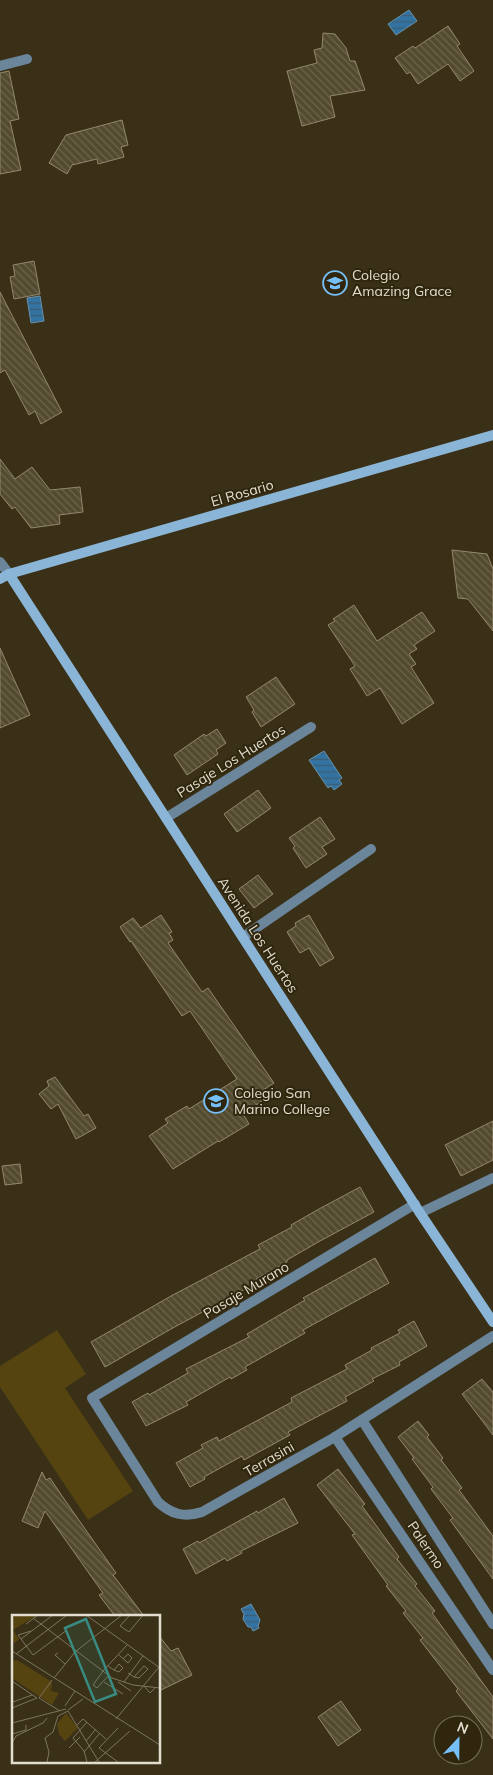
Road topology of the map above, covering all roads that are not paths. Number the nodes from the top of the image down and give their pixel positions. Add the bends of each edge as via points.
1 (27, 59) dead end
2 (0, 66) edge
3 (493, 435) edge
4 (0, 562) edge
5 (5, 577) edge
6 (311, 728) dead end
7 (166, 818) junction
8 (371, 849) dead end
9 (243, 937) junction
10 (493, 1178) edge
11 (417, 1209) junction
12 (493, 1322) edge
13 (493, 1336) edge
14 (92, 1398) joint
15 (362, 1420) junction
16 (335, 1437) junction
17 (493, 1624) edge
18 (493, 1670) edge

1 - 2 street
3 - 5 street, El Rosario
4 - 5 street, Avenida Los Huertos
5 - 7 street, Avenida Los Huertos
6 - 7 street, Pasaje Los Huertos
7 - 9 street, Avenida Los Huertos
8 - 9 street
9 - 11 street, Avenida Los Huertos
10 - 11 street, Pasaje Murano
11 - 12 street, Avenida Los Huertos
11 - 14 street, Pasaje Murano
13 - 15 street, Terrasini
14 - 16 street, Terrasini via 158,1502 184,1516 202,1512
15 - 16 street, Terrasini
15 - 17 street, Palermo
16 - 18 street, Palermo

